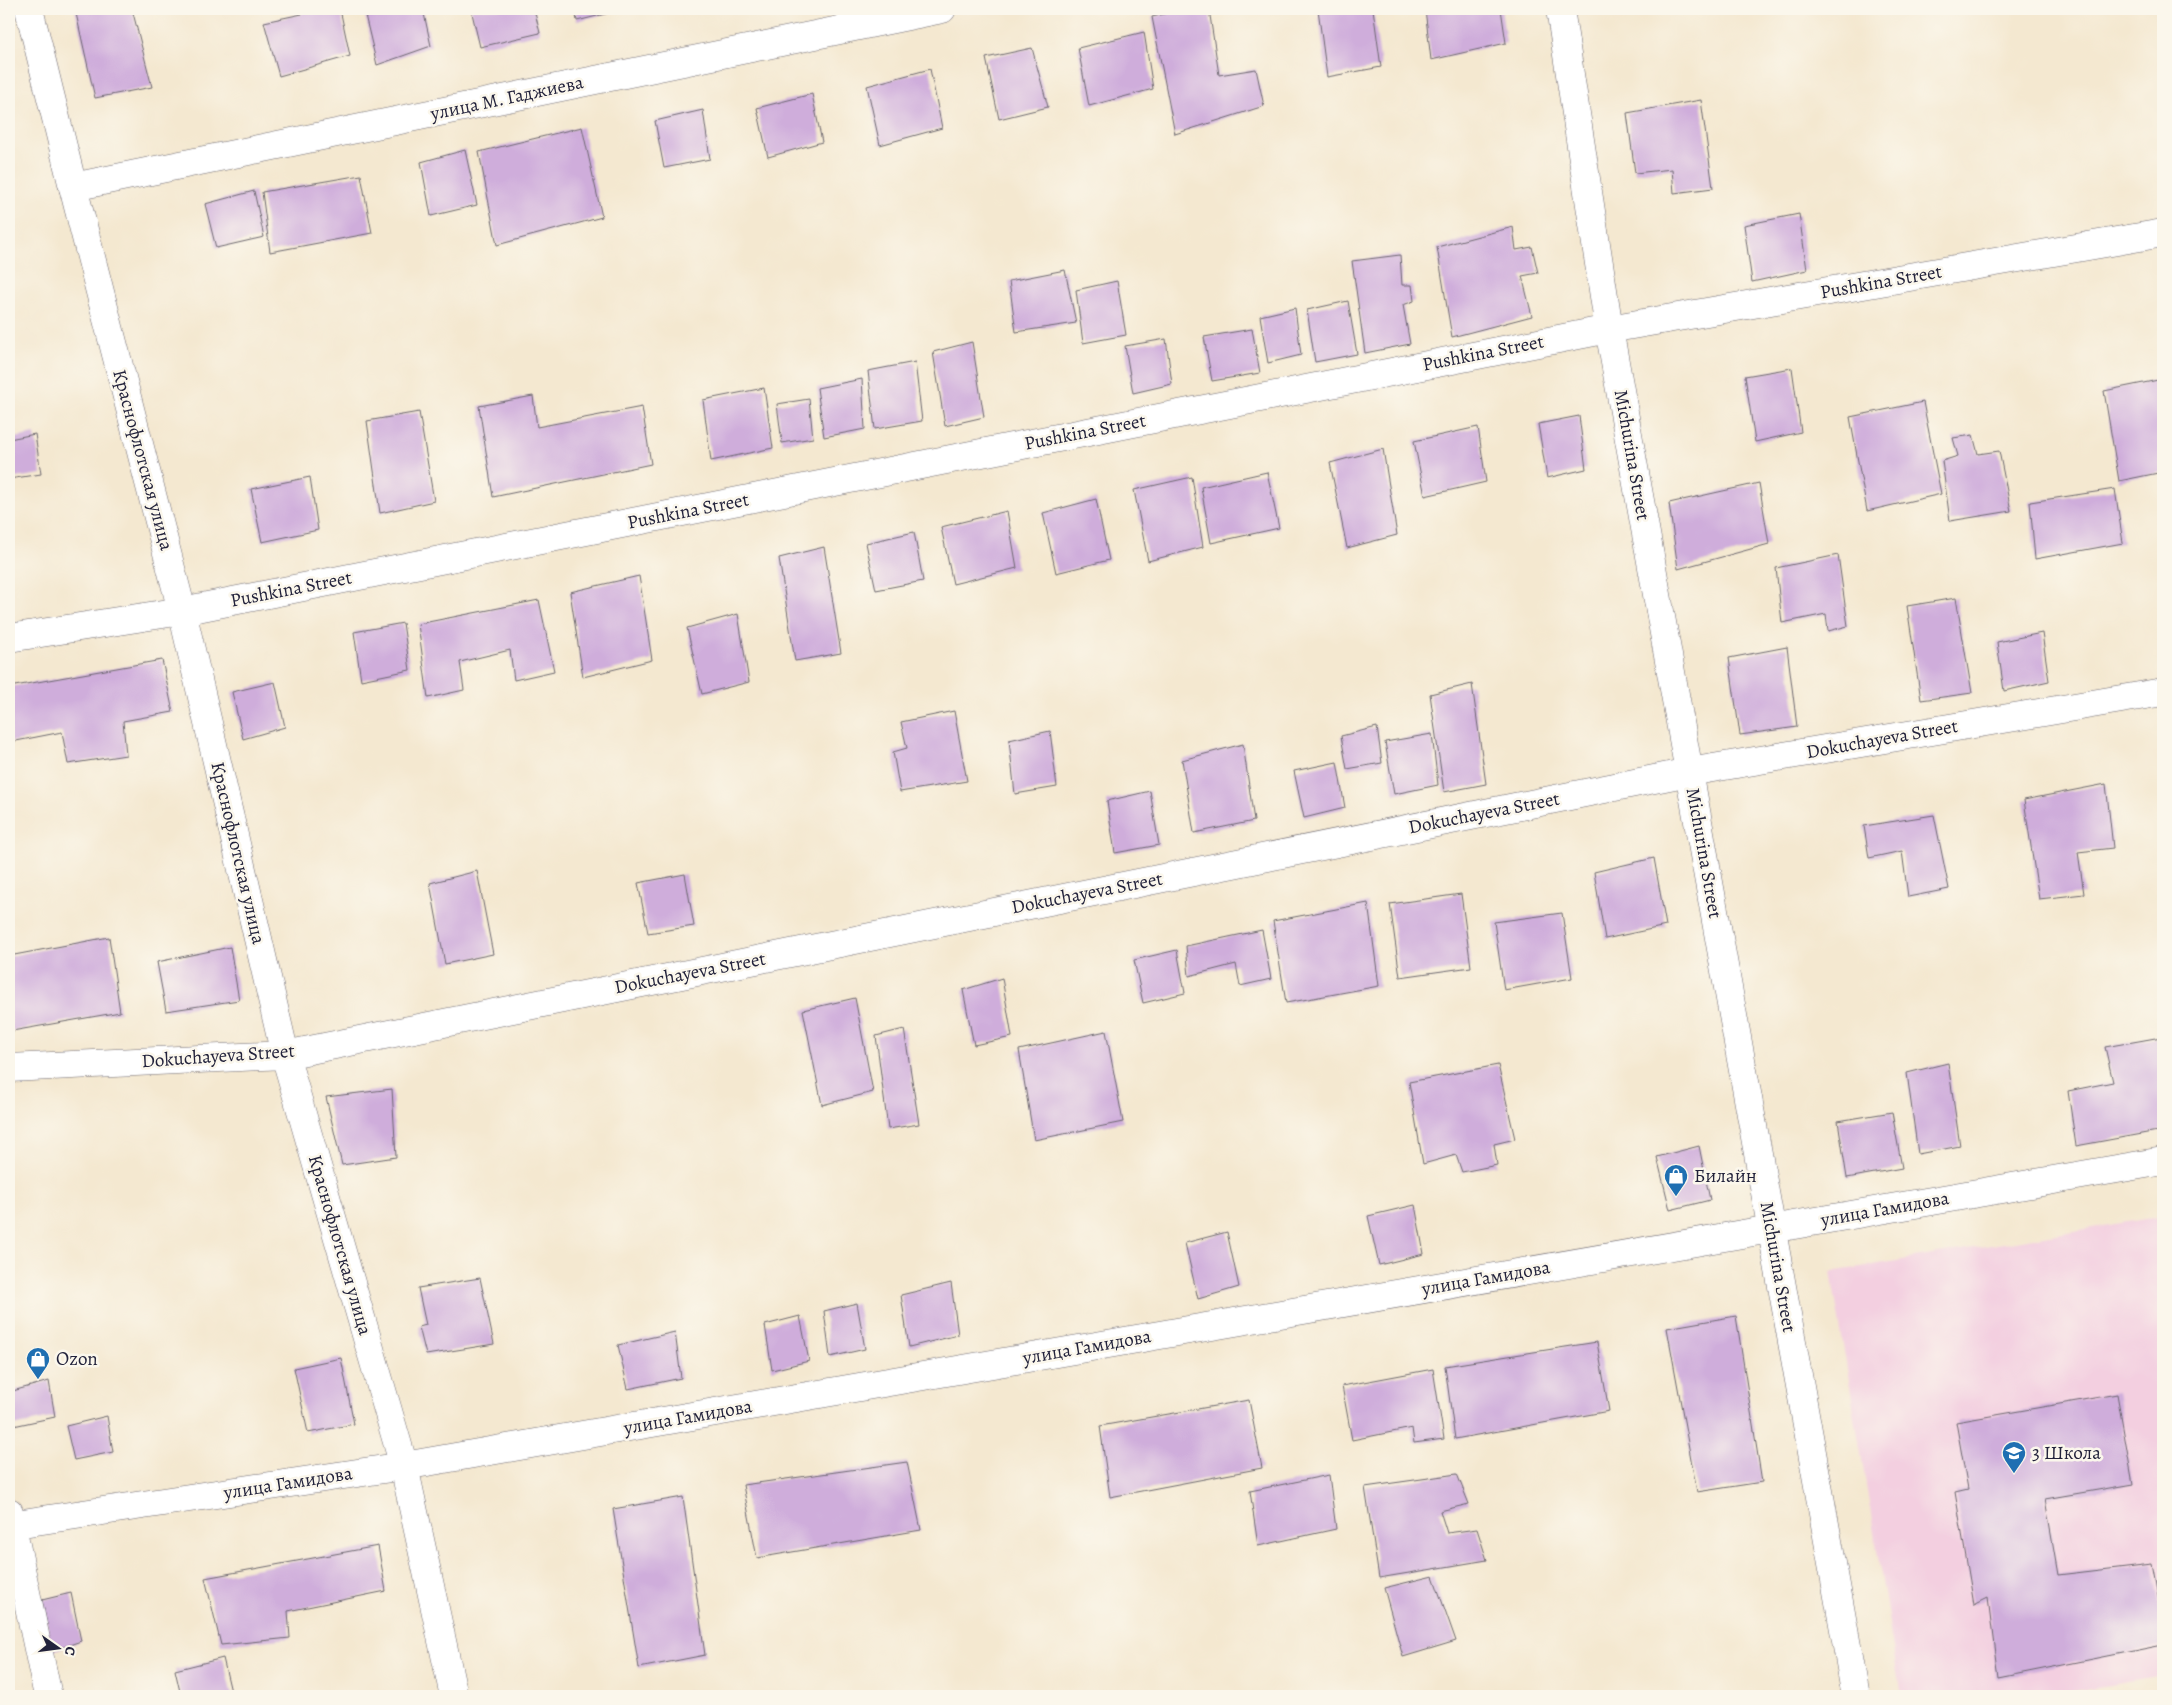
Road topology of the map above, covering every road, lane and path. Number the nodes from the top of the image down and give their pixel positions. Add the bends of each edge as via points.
1 (29, 9) edge
2 (942, 9) edge
3 (1560, 9) edge
4 (72, 187) junction
5 (2163, 233) edge
6 (1609, 328) junction
7 (182, 611) junction
8 (9, 638) edge
9 (2163, 692) edge
10 (1689, 772) junction
11 (284, 1055) junction
12 (9, 1068) edge
13 (2163, 1161) edge
14 (1772, 1229) junction
15 (404, 1466) junction
16 (10, 1521) edge
17 (48, 1696) edge
18 (454, 1696) edge
19 (1856, 1696) edge

1 - 4 street, Краснофлотская улица
2 - 4 street, улица М. Гаджиева
3 - 6 street, Michurina Street
4 - 7 street, Краснофлотская улица
5 - 6 street, Pushkina Street
6 - 7 street, Pushkina Street
6 - 10 street, Michurina Street
7 - 8 street, Pushkina Street
7 - 11 street, Краснофлотская улица
9 - 10 street, Dokuchayeva Street
10 - 11 street, Dokuchayeva Street
10 - 14 street, Michurina Street
11 - 12 street, Dokuchayeva Street
11 - 15 street, Краснофлотская улица
13 - 14 street, улица Гамидова
14 - 15 street, улица Гамидова
14 - 19 street, Michurina Street
15 - 16 street, улица Гамидова
15 - 18 street, Краснофлотская улица
16 - 17 street

